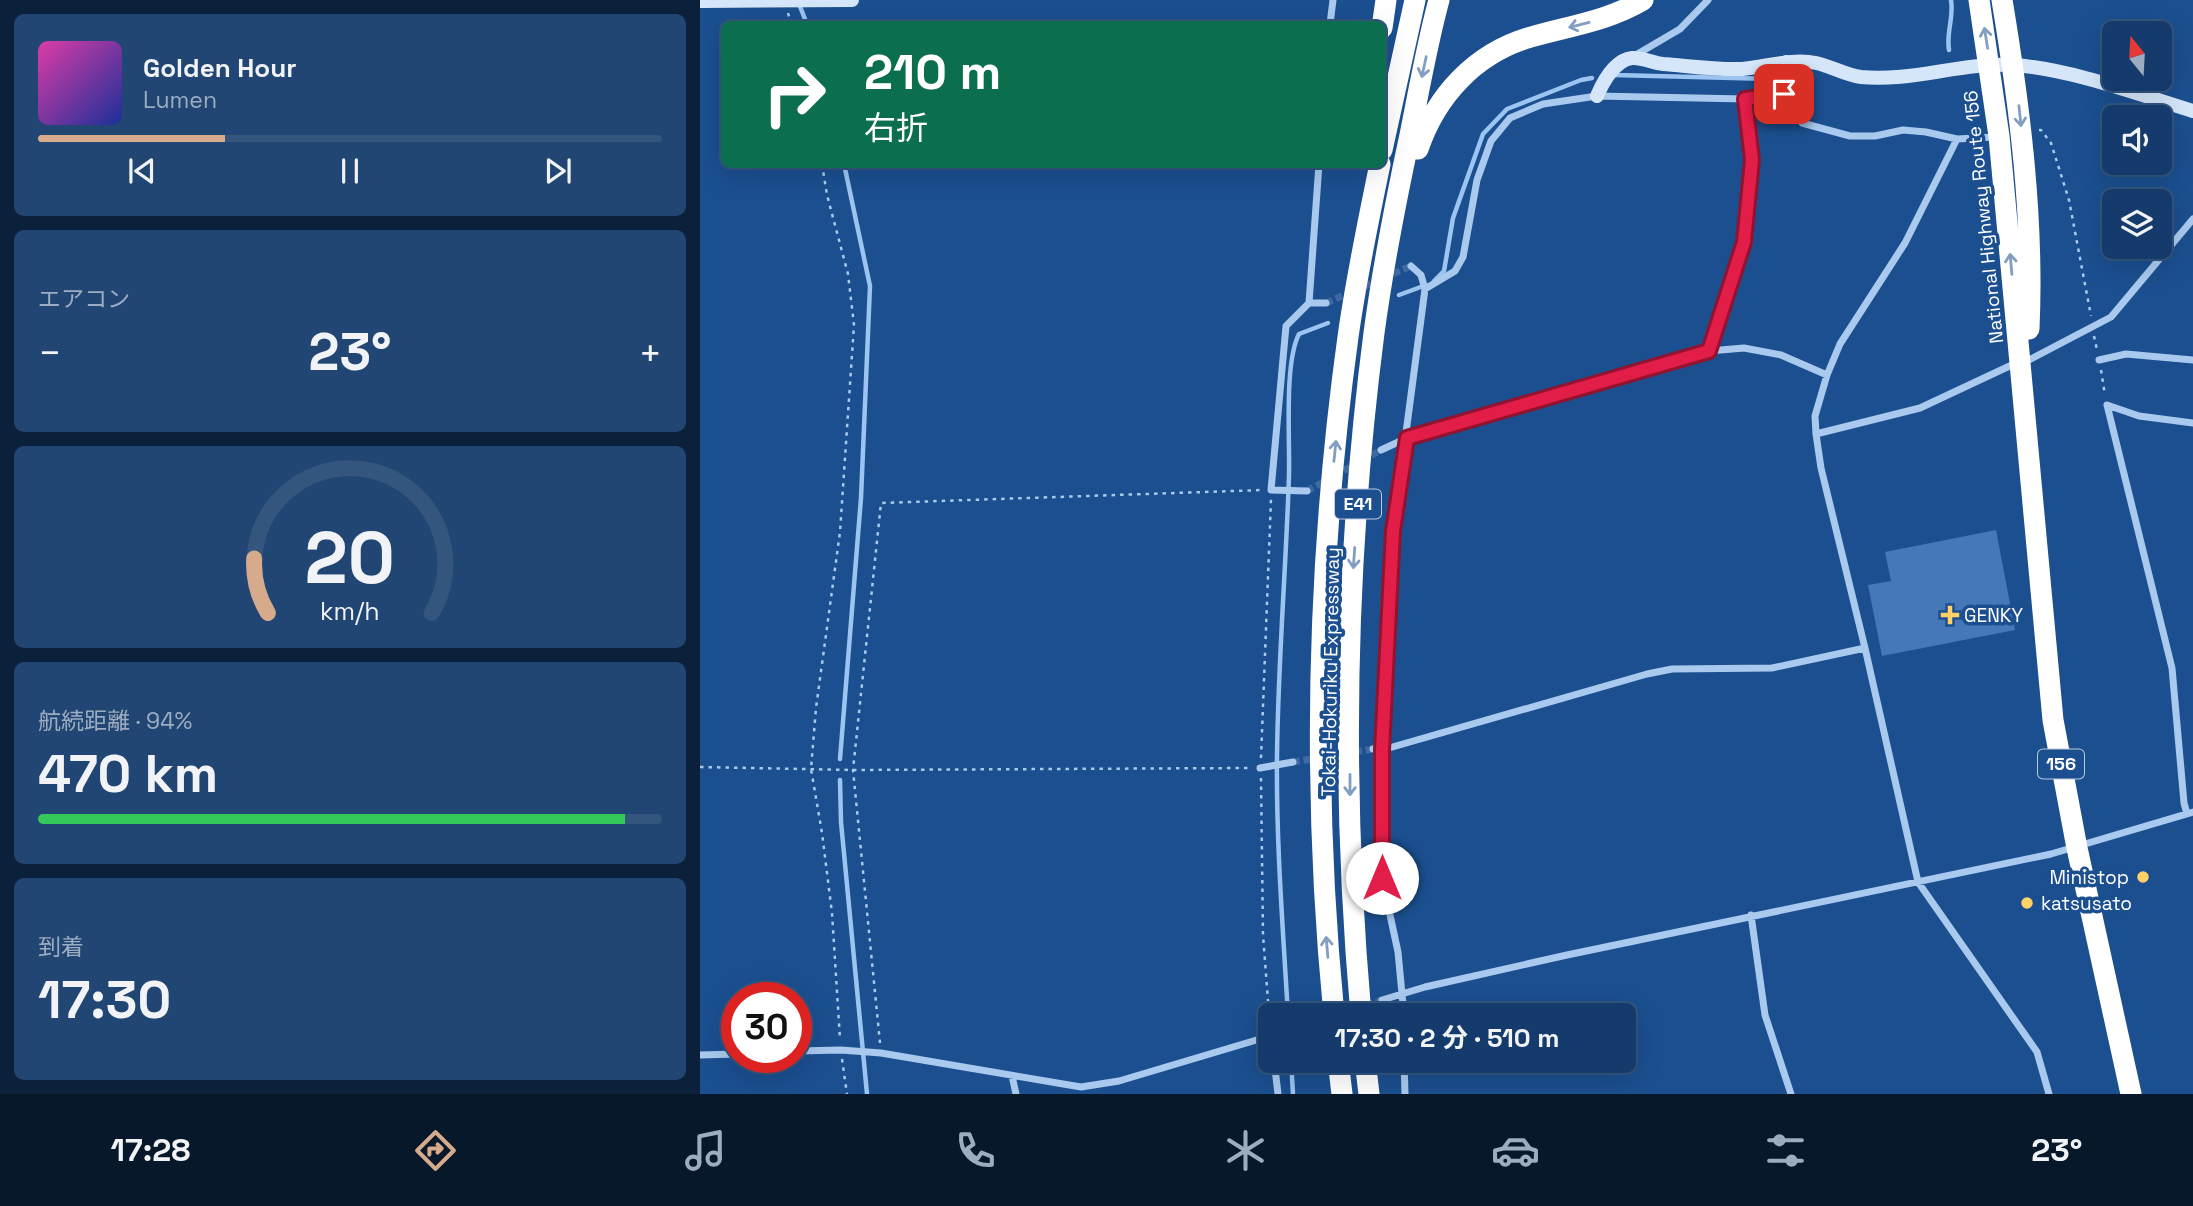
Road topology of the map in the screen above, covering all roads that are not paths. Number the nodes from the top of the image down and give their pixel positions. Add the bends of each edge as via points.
1 (852, 0) edge
2 (1333, 0) edge
3 (1386, 0) edge
4 (1415, 0) edge
5 (1439, 0) edge
6 (1643, 0) edge
7 (1708, 0) edge
8 (1979, 0) edge
9 (2002, 0) edge
10 (700, 1) edge
11 (788, 1) edge
12 (807, 1) edge
13 (1330, 21) edge
14 (1383, 21) edge
15 (1631, 58) junction
16 (1786, 62) junction
17 (2013, 65) junction
18 (1990, 66) junction
19 (1784, 94) junction
20 (1597, 96) junction
21 (1745, 99) junction
22 (2193, 111) edge
23 (1386, 132) edge
24 (1999, 136) junction
25 (1957, 139) junction
26 (1319, 168) edge
27 (1367, 168) edge
28 (1379, 168) edge
29 (2193, 219) edge
30 (1411, 266) dead end
31 (1425, 289) junction
32 (1309, 303) junction
33 (1326, 303) tunnel mouth
34 (1348, 335) junction
35 (1709, 351) junction
36 (2099, 360) road end
37 (2193, 360) edge
38 (2024, 361) junction
39 (1827, 375) junction
40 (2193, 423) edge
41 (1816, 434) junction
42 (1407, 438) junction
43 (1371, 451) junction
44 (1307, 491) tunnel mouth
45 (1865, 648) junction
46 (1378, 749) junction
47 (1289, 762) tunnel mouth
48 (1264, 767) road end
49 (2190, 813) edge
50 (2077, 848) junction
51 (1918, 882) junction
52 (1751, 915) junction
53 (1402, 993) junction
54 (1382, 1000) tunnel mouth
55 (1333, 1003) edge
56 (1360, 1003) edge
57 (1403, 1003) edge
58 (1258, 1040) edge
59 (812, 1051) edge
60 (721, 1054) edge
61 (700, 1055) edge
62 (1276, 1073) edge
63 (1340, 1073) edge
64 (1367, 1073) edge
65 (1404, 1073) edge
66 (1012, 1076) junction
67 (1016, 1094) edge
68 (1278, 1094) edge
69 (1342, 1094) edge
70 (1369, 1094) edge
71 (1405, 1094) edge
72 (1791, 1094) edge
73 (2049, 1094) edge
74 (2131, 1094) edge

1 - 12 street
2 - 13 street
3 - 14 highway
4 - 23 highway
5 -> 43 highway, Tokai-Hokuriku Expressway / E41 via 1374,332
6 -> 43 highway via 1600,20 1501,48 1468,72 1440,101 1425,128 1401,217 1373,395
7 - 15 street via 1680,29
18 -> 8 highway, National Highway Route 156 / 156
9 - 17 highway, National Highway Route 156 / 156
10 - 11 street
11 - 12 street
15 - 16 street via 1739,69
15 - 20 street via 1616,66
16 - 18 street via 1814,62 1856,76 1884,79
16 - 19 street
17 - 18 street
17 - 22 street via 2086,80
17 -> 38 highway, National Highway Route 156 / 156 via 2029,242
18 - 24 highway, National Highway Route 156 / 156
19 - 21 street
19 - 25 street via 1802,123 1850,136 1903,130
20 - 21 street
20 - 31 street via 1543,104 1510,118 1491,141 1463,257 1455,271
21 - 35 street via 1752,160 1744,242
24 - 25 street
38 -> 24 highway, National Highway Route 156 / 156
25 - 39 street via 1905,243 1840,344
26 - 32 street
27 - 34 highway
28 - 34 highway, Tokai-Hokuriku Expressway / E41
29 - 38 street via 2111,317
30 - 31 street
31 - 42 street
32 - 33 street
32 - 44 street via 1286,326 1275,490
55 -> 34 highway, Tokai-Hokuriku Expressway / E41 via 1326,943 1321,698 1324,584
35 - 39 street via 1744,348 1781,355
35 - 42 street
36 - 37 street via 2126,354
38 - 41 street via 1920,408
38 - 50 highway, National Highway Route 156 / 156 via 2053,720
39 - 41 street via 1815,416
40 - 49 street via 2139,416 2107,405 2172,668 2182,790
41 - 45 street
42 - 43 street
42 - 46 street via 1393,531
43 -> 56 highway, Tokai-Hokuriku Expressway / E41 via 1352,582 1351,851
45 - 46 street via 1772,668 1672,669 1647,674
45 - 51 street
46 - 53 street via 1382,878
47 - 48 street
49 - 50 street
50 - 51 street
50 - 74 highway, National Highway Route 156 / 156
51 - 52 street
51 - 73 street via 2037,1052
52 - 53 street
52 - 72 street via 1765,1015
53 - 54 street
53 - 57 street
58 - 66 street via 1119,1081 1080,1087
59 - 66 street via 877,1053
60 - 61 street
62 - 68 street
63 - 69 highway
64 - 70 highway
65 - 71 street
66 - 67 street

